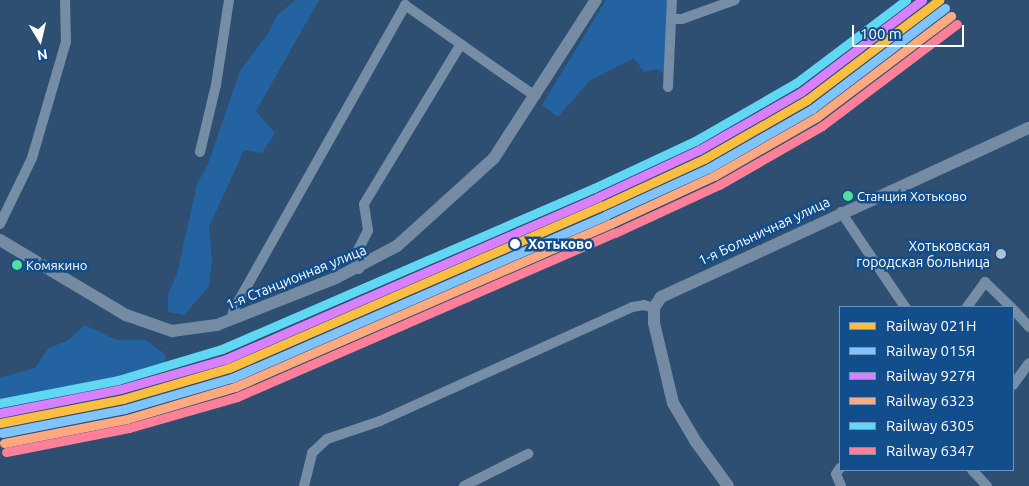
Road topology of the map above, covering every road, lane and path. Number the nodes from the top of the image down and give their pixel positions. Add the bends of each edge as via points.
1 (65, 0) edge
2 (229, 0) edge
3 (596, 0) edge
4 (672, 0) edge
5 (735, 0) edge
6 (671, 19) junction
7 (461, 44) junction
8 (668, 87) dead end
9 (536, 96) junction
10 (1029, 128) edge
11 (200, 152) dead end
12 (841, 212) junction
13 (0, 224) edge
14 (0, 240) edge
15 (359, 269) junction
16 (904, 306) edge
17 (968, 306) edge
18 (1010, 306) edge
19 (654, 308) junction
20 (1014, 310) edge
21 (231, 320) junction
22 (1029, 327) edge
23 (1029, 364) edge
24 (1014, 384) edge
25 (528, 454) dead end
26 (839, 470) edge
27 (973, 471) edge
28 (304, 486) edge
29 (464, 486) edge
30 (728, 486) edge
31 (841, 486) edge
32 (987, 486) edge

1 - 13 street via 66,42 32,158
2 - 11 street via 216,85
3 - 9 main road, 1-я Станционная улица
4 - 6 street
5 - 6 street via 682,19
6 - 8 street
7 - 9 street
7 - 15 street via 364,204 368,230 354,258
7 - 21 street via 405,5 234,309
9 - 15 main road, 1-я Станционная улица via 494,158 397,246
10 - 12 main road, 1-я Больничная улица
12 - 16 street
12 - 19 main road, 1-я Больничная улица via 670,290
14 - 21 main road, 1-я Станционная улица via 126,314 159,328 185,331
15 - 21 main road, 1-я Станционная улица
17 - 18 street via 986,282
19 - 28 street via 644,305 632,307 380,421 327,439 312,453
19 - 30 main road via 656,340 673,402 696,442
20 - 22 street
23 - 24 street
25 - 29 street
26 - 31 street via 836,474
27 - 32 street

